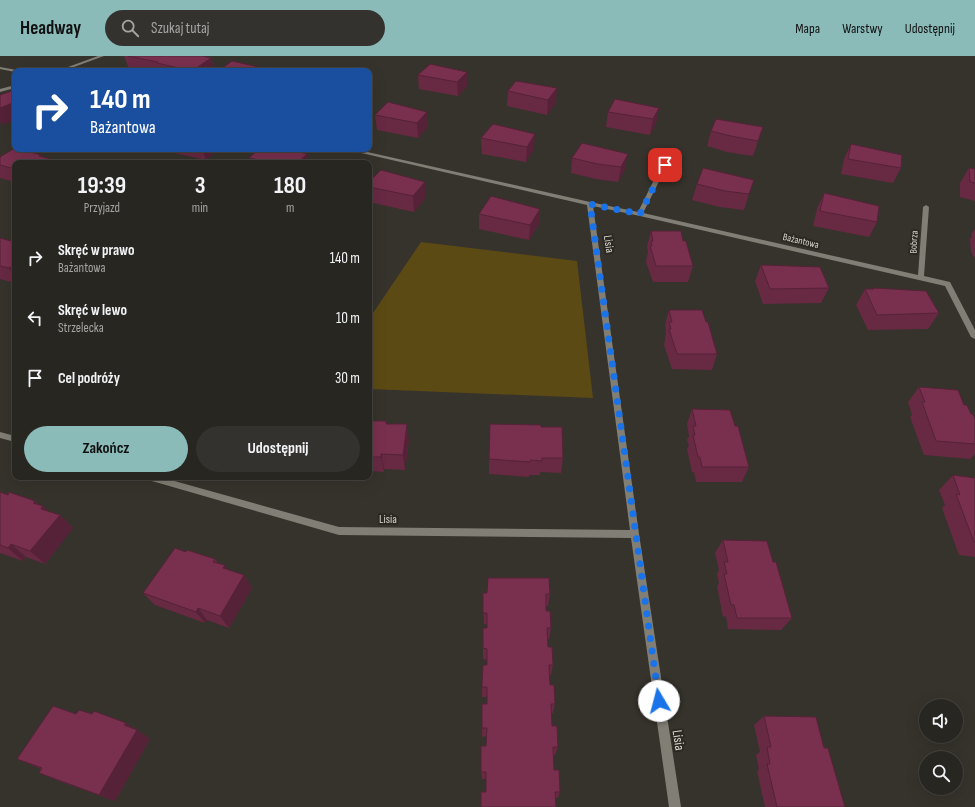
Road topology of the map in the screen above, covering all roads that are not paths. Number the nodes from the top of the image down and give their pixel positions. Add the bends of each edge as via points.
1 (102, 56) edge
2 (0, 68) edge
3 (68, 68) edge
4 (12, 70) edge
5 (12, 87) edge
6 (0, 92) edge
7 (360, 152) edge
8 (671, 152) dead end
9 (590, 204) junction
10 (926, 207) dead end
11 (640, 214) junction
12 (921, 277) junction
13 (975, 338) edge
14 (0, 435) edge
15 (12, 439) edge
16 (159, 480) edge
17 (635, 534) junction
18 (675, 807) edge

1 - 3 street
2 - 4 street
5 - 6 street
7 - 9 street
8 - 11 street
9 - 11 street, Bażantowa
9 - 17 street, Lisia
10 - 12 street, Bobrza
11 - 12 street, Bażantowa
12 - 13 street, Bażantowa via 948,284
14 - 15 street
16 - 17 street, Lisia via 339,531
17 - 18 street, Lisia

